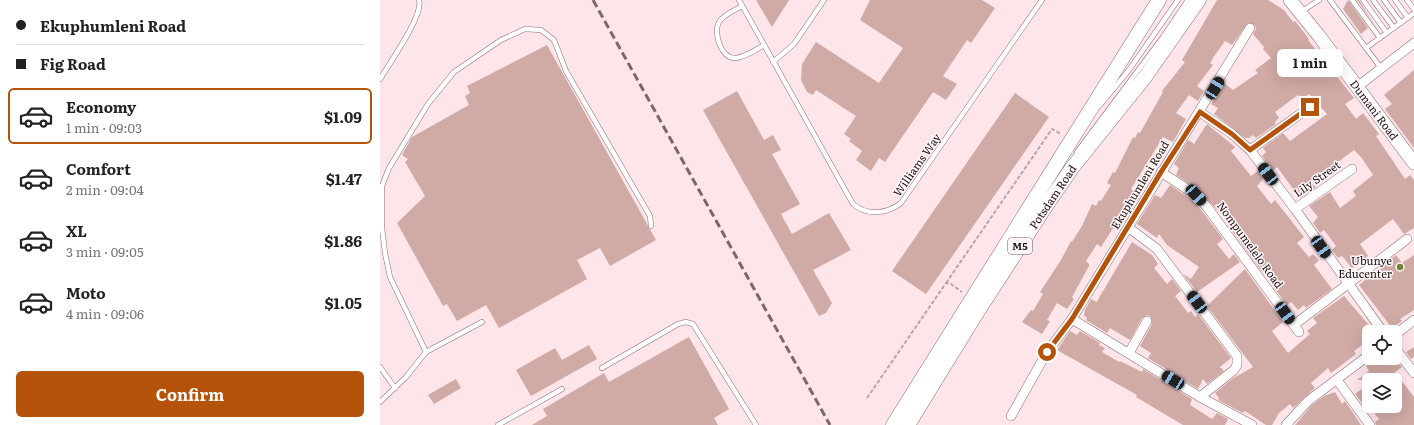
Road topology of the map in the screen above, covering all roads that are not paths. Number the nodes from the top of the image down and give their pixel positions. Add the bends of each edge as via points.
1 (419, 0) edge
2 (739, 0) edge
3 (824, 0) edge
4 (1042, 0) edge
5 (1158, 0) edge
6 (1178, 0) edge
7 (1188, 0) edge
8 (1199, 0) edge
9 (1290, 0) edge
10 (1320, 0) edge
11 (1330, 0) edge
12 (1352, 0) edge
13 (1363, 0) edge
14 (1373, 0) edge
15 (1384, 0) edge
16 (1395, 0) edge
17 (1407, 0) edge
18 (742, 6) junction
19 (1414, 9) edge
20 (1301, 12) junction
21 (1414, 13) edge
22 (1408, 18) junction
23 (1401, 23) junction
24 (1250, 28) dead end
25 (1394, 28) junction
26 (1387, 33) junction
27 (1380, 38) junction
28 (1414, 42) edge
29 (764, 45) junction
30 (1366, 48) junction
31 (773, 62) junction
32 (1380, 68) junction
33 (380, 79) edge
34 (1357, 87) junction
35 (1310, 107) dead end
36 (1200, 112) junction
37 (1080, 124) junction
38 (1250, 150) junction
39 (1075, 154) dead end
40 (1070, 160) dead end
41 (1414, 163) edge
42 (1352, 169) dead end
43 (1161, 172) junction
44 (1057, 179) dead end
45 (1295, 209) junction
46 (651, 226) dead end
47 (1129, 228) junction
48 (1407, 239) dead end
49 (992, 278) dead end
50 (1348, 285) junction
51 (1072, 319) junction
52 (1414, 320) edge
53 (1147, 321) dead end
54 (482, 322) dead end
55 (1378, 325) edge
56 (1402, 329) edge
57 (426, 352) junction
58 (1129, 353) junction
59 (1402, 357) edge
60 (1362, 360) edge
61 (380, 366) edge
62 (602, 368) dead end
63 (1414, 373) edge
64 (1337, 380) junction
65 (395, 388) junction
66 (562, 389) dead end
67 (1200, 397) junction
68 (380, 402) edge
69 (1012, 416) dead end
70 (899, 424) edge
71 (498, 425) edge
72 (756, 425) edge
73 (1252, 425) edge
74 (1286, 425) edge
75 (1370, 425) edge

1 - 33 lane via 421,5 414,24
2 - 18 lane, Williams Way
3 - 31 lane via 794,44
4 - 31 lane, Williams Way via 901,203 896,208 883,212 864,211 852,204
5 - 37 main road, Potsdam Road / M5
6 - 37 lane via 1129,70 1093,114
7 - 39 lane via 1163,38
8 - 70 main road, Potsdam Road / M5 via 1145,77 1072,168
9 - 20 street, Dumani Road
10 - 20 lane
11 - 30 lane
12 - 27 lane
13 - 26 lane
14 - 25 lane
15 - 23 lane
16 - 22 lane
17 - 19 lane
18 - 29 lane, Williams Way
18 - 29 lane via 720,20 717,25 718,40 724,54 733,58 742,57
20 - 34 street, Dumani Road
21 - 22 lane
22 - 23 lane
23 - 25 lane
24 - 36 street, Ekuphumleni Road
25 - 26 lane
26 - 27 lane
27 - 30 lane
28 - 32 street
29 - 31 lane, Williams Way
30 - 32 lane
32 - 34 street
34 - 41 street, Dumani Road
35 - 38 street
36 - 38 street
36 - 43 street, Ekuphumleni Road
37 - 70 main road, Potsdam Road / M5
38 - 45 street
40 - 44 lane
42 - 45 street, Lily Street
43 - 47 street, Ekuphumleni Road
43 - 50 street, Nompumelelo Road via 1196,195 1207,207 1296,328
45 - 50 street
46 - 57 lane via 650,216 566,71 554,40 541,30 525,29 501,40 454,72 428,104 389,168 382,186 382,228 390,277
47 - 51 street, Ekuphumleni Road
47 - 67 street via 1160,252 1237,356 1234,370
48 - 50 street, Nompumelelo Road
49 - 70 lane
50 - 55 street
51 - 58 street
51 - 69 street, Ekuphumleni Road via 1047,352
52 - 56 street
53 - 58 street
54 - 57 lane
57 - 65 lane
58 - 67 street
59 - 63 street
60 - 64 street
61 - 65 lane
62 - 72 lane via 678,324 693,324
64 - 74 street via 1308,401
64 - 75 street
65 - 68 lane
66 - 71 lane
67 - 73 street

